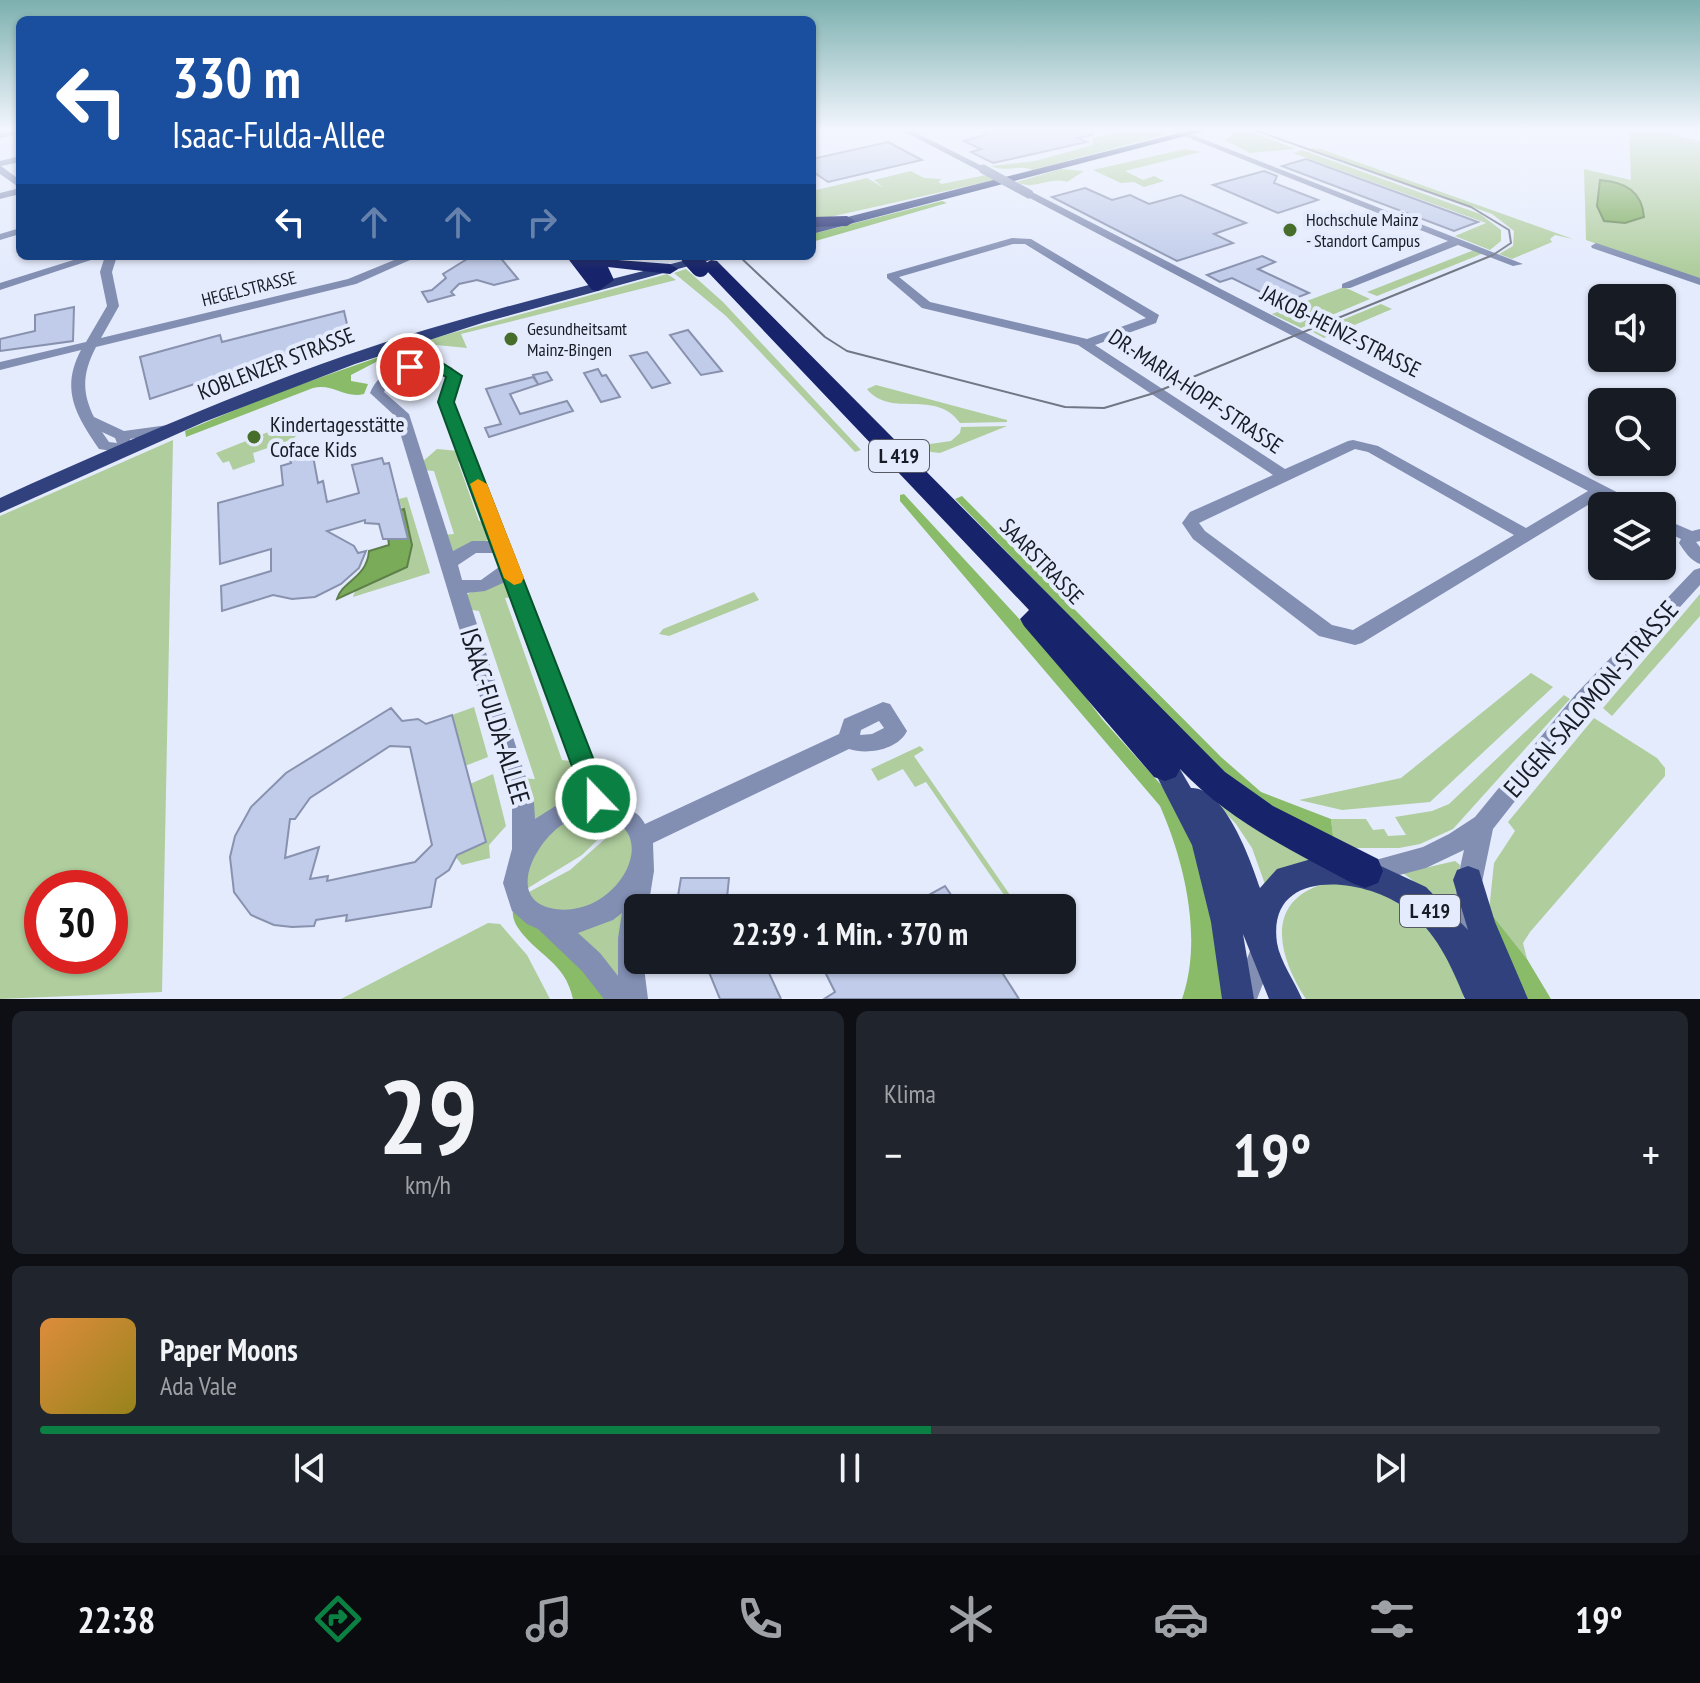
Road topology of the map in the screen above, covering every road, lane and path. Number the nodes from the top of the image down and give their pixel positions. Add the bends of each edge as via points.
1 (997, 177) edge
2 (1011, 177) edge
3 (1290, 177) edge
4 (847, 221) junction
5 (816, 222) edge
6 (816, 229) edge
7 (1457, 241) junction
8 (1596, 246) dead end
9 (84, 260) edge
10 (110, 260) edge
11 (404, 260) edge
12 (586, 260) edge
13 (596, 260) edge
14 (701, 260) edge
15 (1517, 264) dead end
16 (670, 269) junction
17 (1700, 282) edge
18 (598, 286) junction
19 (1346, 286) dead end
20 (0, 287) edge
21 (1086, 344) junction
22 (90, 346) junction
23 (0, 366) edge
24 (90, 420) junction
25 (124, 442) junction
26 (104, 446) junction
27 (89, 465) junction
28 (1282, 474) junction
29 (1600, 491) joint
30 (0, 506) edge
31 (1676, 529) edge
32 (1526, 535) junction
33 (1695, 536) edge
34 (506, 556) junction
35 (1700, 558) edge
36 (450, 574) junction
37 (1700, 574) edge
38 (849, 739) dead end
39 (1165, 767) junction
40 (603, 807) junction
41 (1483, 824) junction
42 (641, 837) junction
43 (524, 849) junction
44 (640, 872) junction
45 (1367, 872) junction
46 (1468, 880) junction
47 (547, 921) junction
48 (1263, 944) junction
49 (1480, 987) edge
50 (620, 999) edge
51 (635, 999) edge
52 (1238, 999) edge
53 (1244, 999) edge
54 (1286, 999) edge
55 (1512, 999) edge

1 - 29 street, JAKOB-HEINZ-STRASSE, bridge
2 - 4 main road
3 - 7 street
4 - 5 highway
4 - 6 main road
7 - 15 street
7 - 19 street
8 - 17 street
9 - 20 street
10 - 22 street via 106,272 114,303
11 - 22 street, HEGELSTRASSE via 352,282
12 - 18 highway via 605,274
13 - 16 highway
14 - 16 main road, KOBLENZER STRASSE
14 - 39 highway, SAARSTRASSE / L 419
14 - 45 highway, SAARSTRASSE / L 419 via 1213,782 1261,817
16 - 18 main road, KOBLENZER STRASSE
18 - 25 main road, KOBLENZER STRASSE via 374,352 176,428
21 - 21 street, DR.-MARIA-HOPF-STRASSE via 926,305 891,276 1027,241 1153,315 1152,320
21 - 28 street, DR.-MARIA-HOPF-STRASSE
22 - 23 street, HEGELSTRASSE
22 - 24 street via 75,389
24 - 25 street
24 - 26 street
25 - 26 street
25 - 27 main road, KOBLENZER STRASSE
26 - 27 street
27 - 30 main road, KOBLENZER STRASSE
28 - 32 street, DR.-MARIA-HOPF-STRASSE via 1348,445 1366,446
28 - 32 street, DR.-MARIA-HOPF-STRASSE via 1190,523 1326,631 1346,638 1367,633
29 - 32 street, DR.-MARIA-HOPF-STRASSE
31 - 33 street
33 - 35 street via 1689,547
34 - 36 street via 472,547
34 - 36 street via 501,576 483,585 467,588
34 - 36 street, ISAAC-FULDA-ALLEE via 446,402 454,376 437,365 405,369 384,380 377,393 402,414
34 - 40 street, ISAAC-FULDA-ALLEE via 592,792
36 - 43 street, ISAAC-FULDA-ALLEE via 523,803
37 - 41 street, EUGEN-SALOMON-STRASSE via 1582,701
38 - 42 street
39 - 48 main road, SAARSTRASSE / L 419 via 1227,841
39 - 52 main road via 1206,842
40 - 42 street, ISAAC-FULDA-ALLEE via 626,816
40 - 43 street, ISAAC-FULDA-ALLEE via 561,814 539,829
41 - 45 street, EUGEN-SALOMON-STRASSE via 1426,857
41 - 46 street, EUGEN-SALOMON-STRASSE
42 - 44 street
43 - 47 street, ISAAC-FULDA-ALLEE via 516,871 518,892 530,911
44 - 47 street via 627,895 605,913 572,924
44 - 51 street via 630,945
45 - 48 main road, L 419 via 1321,867 1283,881 1267,902
45 - 49 main road, L 419 via 1399,887 1439,919 1460,945
46 - 49 street, EUGEN-SALOMON-STRASSE via 1467,923
46 - 55 main road
47 - 50 street, ISAAC-FULDA-ALLEE via 591,962
48 - 53 street
48 - 54 main road, L 419

